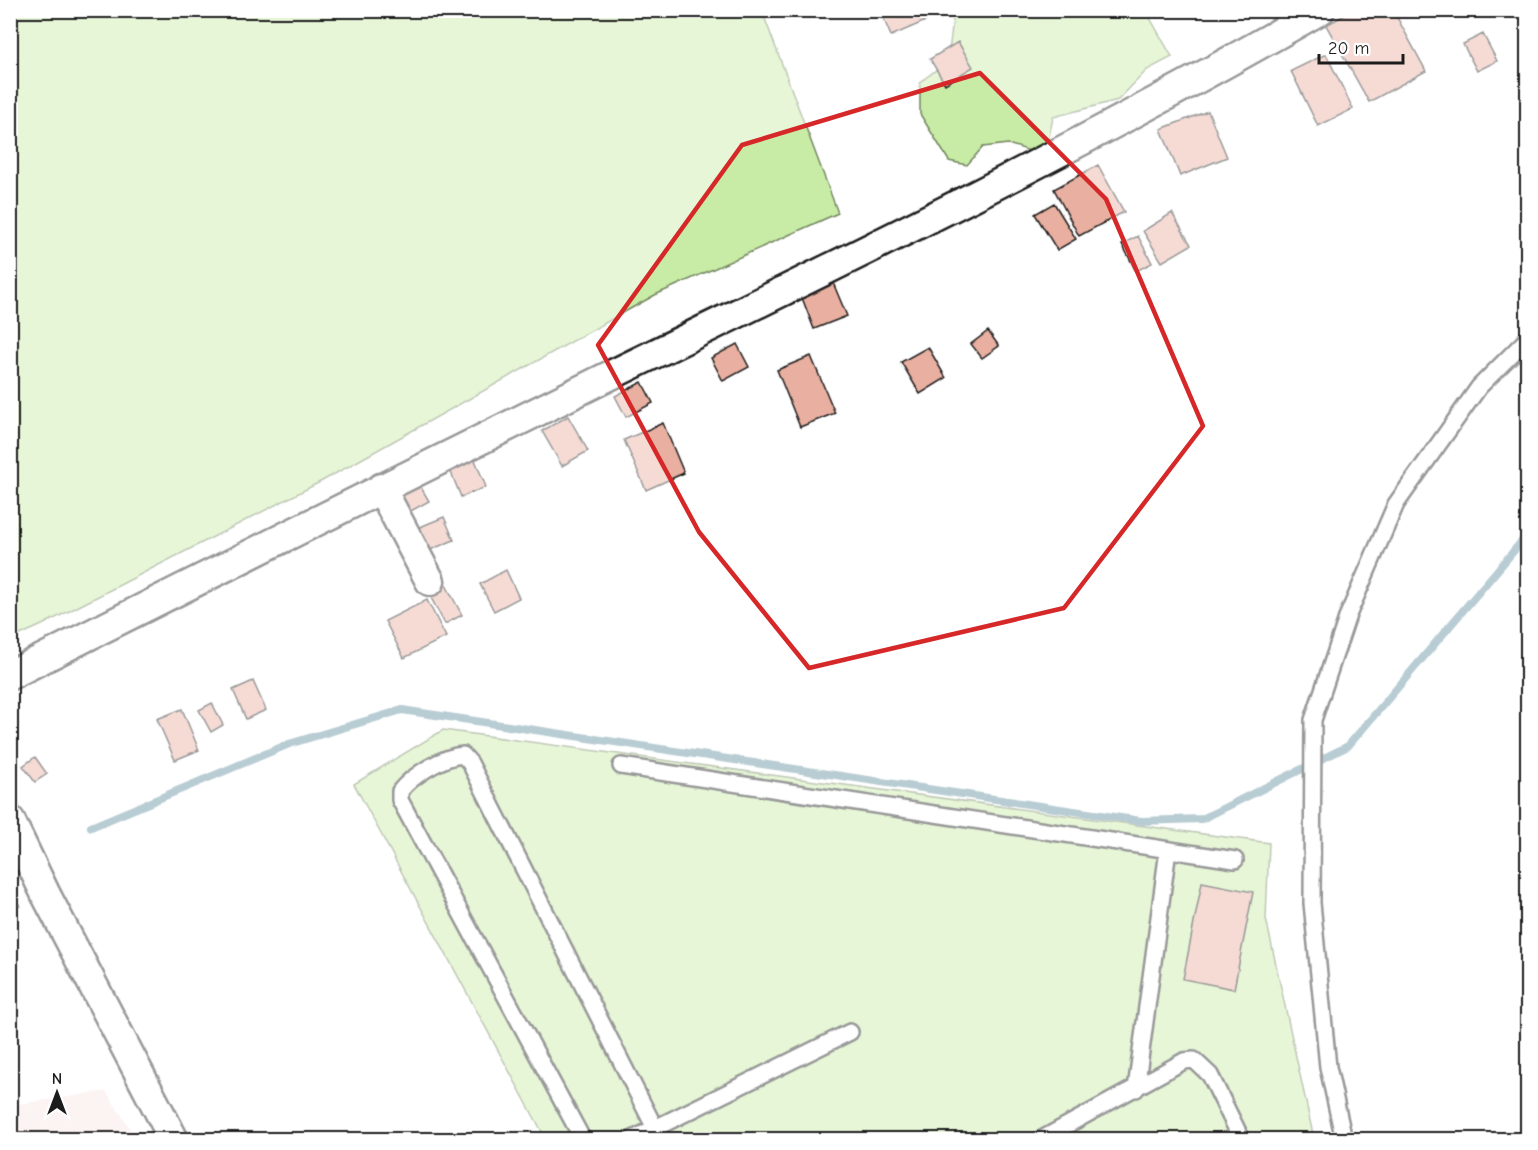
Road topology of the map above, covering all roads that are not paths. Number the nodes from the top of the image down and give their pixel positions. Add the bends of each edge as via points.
1 (1320, 10) edge
2 (1527, 338) edge
3 (381, 488) junction
4 (430, 582) dead end
5 (10, 675) edge
6 (621, 766) dead end
7 (10, 820) edge
8 (1168, 850) junction
9 (1235, 860) dead end
10 (850, 1032) dead end
11 (1136, 1089) junction
12 (657, 1134) edge
13 (174, 1140) edge
14 (583, 1140) edge
15 (631, 1140) edge
16 (1040, 1140) edge
17 (1242, 1140) edge
18 (1344, 1140) edge

1 - 3 street via 1232,61 883,243
2 - 18 lane via 1479,387 1396,504 1348,615 1313,720 1311,903 1328,1067
3 - 4 street
3 - 5 street
6 - 8 lane
7 - 13 street
8 - 9 lane
8 - 11 lane
10 - 12 lane
11 - 16 lane
11 - 17 lane via 1184,1061 1194,1060 1210,1075
12 - 14 lane via 471,763 463,755 453,755 406,783 400,800
12 - 15 lane

